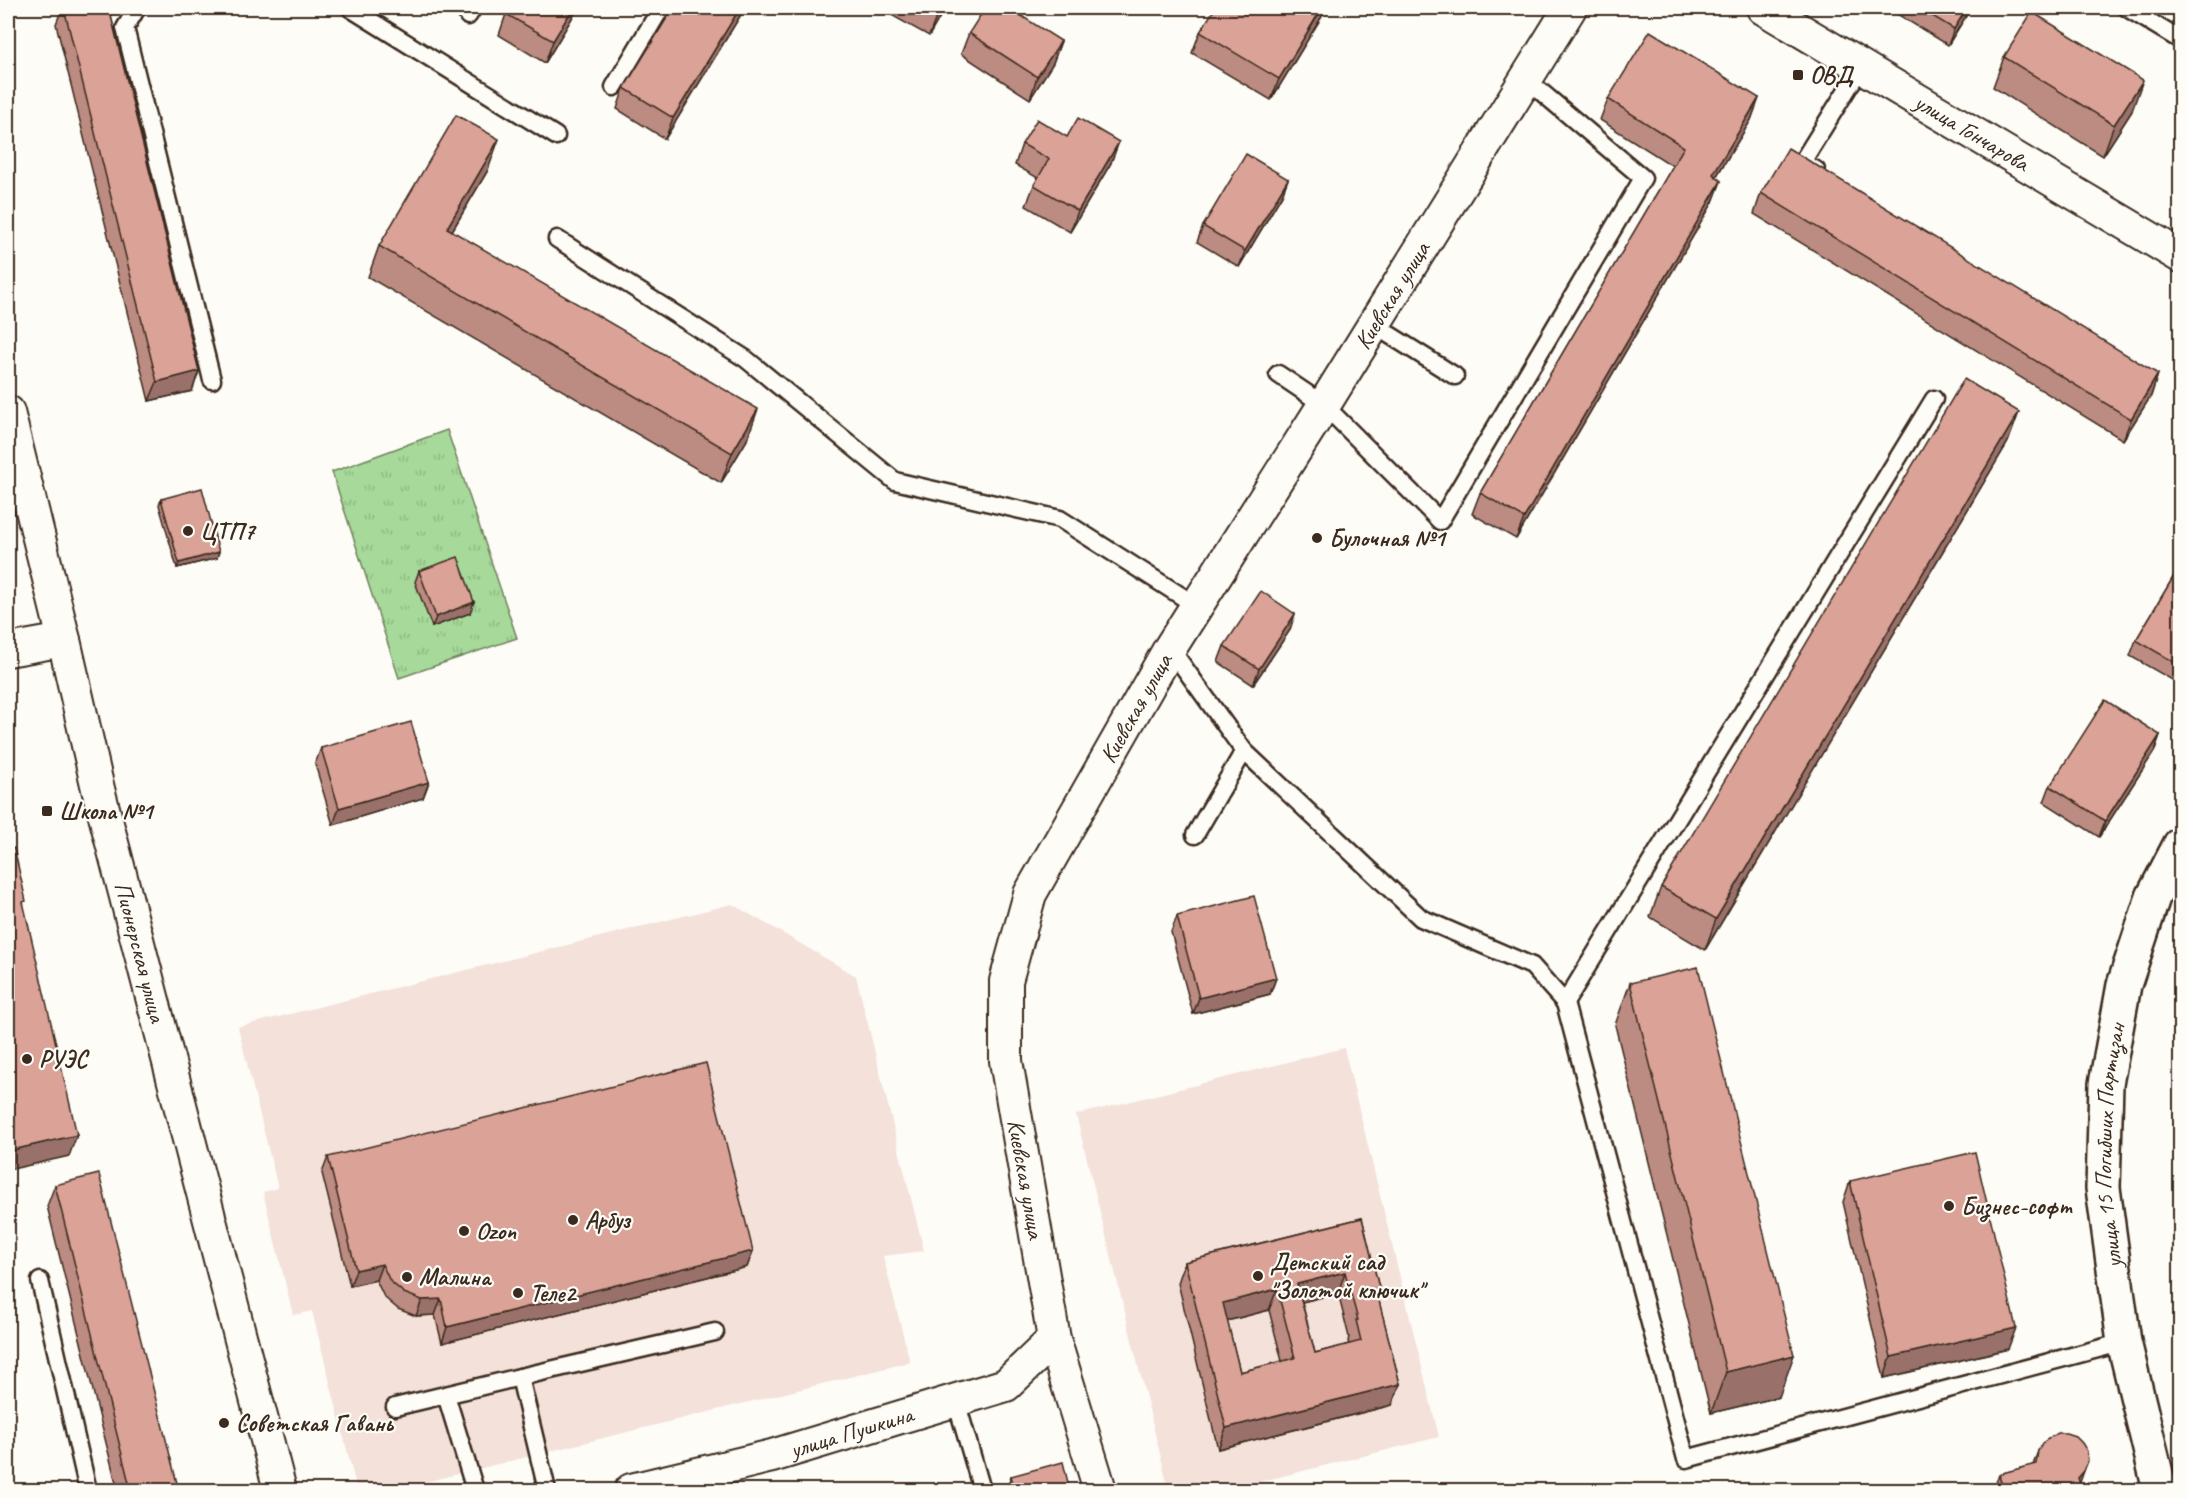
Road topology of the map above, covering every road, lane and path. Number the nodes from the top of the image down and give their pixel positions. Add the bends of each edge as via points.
1 (137, 8) edge
2 (350, 8) edge
3 (661, 8) edge
4 (1570, 8) edge
5 (1763, 8) edge
6 (2127, 8) edge
7 (2181, 40) edge
8 (1861, 67) junction
9 (1526, 79) junction
10 (614, 87) dead end
11 (556, 136) dead end
12 (1832, 180) edge
13 (557, 239) dead end
14 (2181, 256) edge
15 (1374, 325) junction
16 (1278, 374) dead end
17 (1455, 376) dead end
18 (212, 380) dead end
19 (1934, 399) dead end
20 (1324, 405) junction
21 (8, 412) edge
22 (1197, 606) junction
23 (64, 640) junction
24 (1170, 648) junction
25 (8, 650) edge
26 (1244, 751) junction
27 (1195, 835) dead end
28 (2181, 845) edge
29 (1564, 1003) junction
30 (40, 1281) dead end
31 (715, 1332) dead end
32 (1054, 1339) junction
33 (2124, 1342) junction
34 (520, 1377) junction
35 (446, 1395) junction
36 (956, 1401) junction
37 (395, 1407) dead end
38 (87, 1491) edge
39 (280, 1491) edge
40 (475, 1491) edge
41 (547, 1491) edge
42 (631, 1491) edge
43 (982, 1491) edge
44 (1100, 1491) edge
45 (2160, 1491) edge

1 - 18 lane via 125,28
2 - 11 lane
3 - 10 lane
4 - 9 street, Киевская улица
5 - 8 street, улица Гончарова
6 - 7 lane
8 - 12 lane via 1802,162
8 - 14 street, улица Гончарова
9 - 15 street, Киевская улица
9 - 20 lane via 1643,178 1440,521
13 - 22 lane via 746,359 895,481 1060,519
15 - 17 lane
15 - 20 street, Киевская улица
16 - 20 lane
19 - 29 lane
20 - 22 street, Киевская улица
21 - 23 street, Пионерская улица
22 - 24 street, Киевская улица
23 - 25 street
23 - 39 street, Пионерская улица via 98,789
24 - 26 lane
24 - 32 street, Киевская улица via 1030,894 1006,981 1006,1061
26 - 27 lane
26 - 29 lane via 1421,918 1532,966
28 - 33 street, улица 15 Погибших Партизан via 2153,897 2124,985 2106,1084 2103,1188
29 - 33 lane via 1686,1459
30 - 38 lane
31 - 34 lane
32 - 36 street, улица Пушкина via 1006,1385
32 - 44 street, Киевская улица
33 - 45 street, улица 15 Погибших Партизан
34 - 35 lane
34 - 41 lane
35 - 37 lane
35 - 40 lane
36 - 42 street, улица Пушкина via 772,1456
36 - 43 lane

